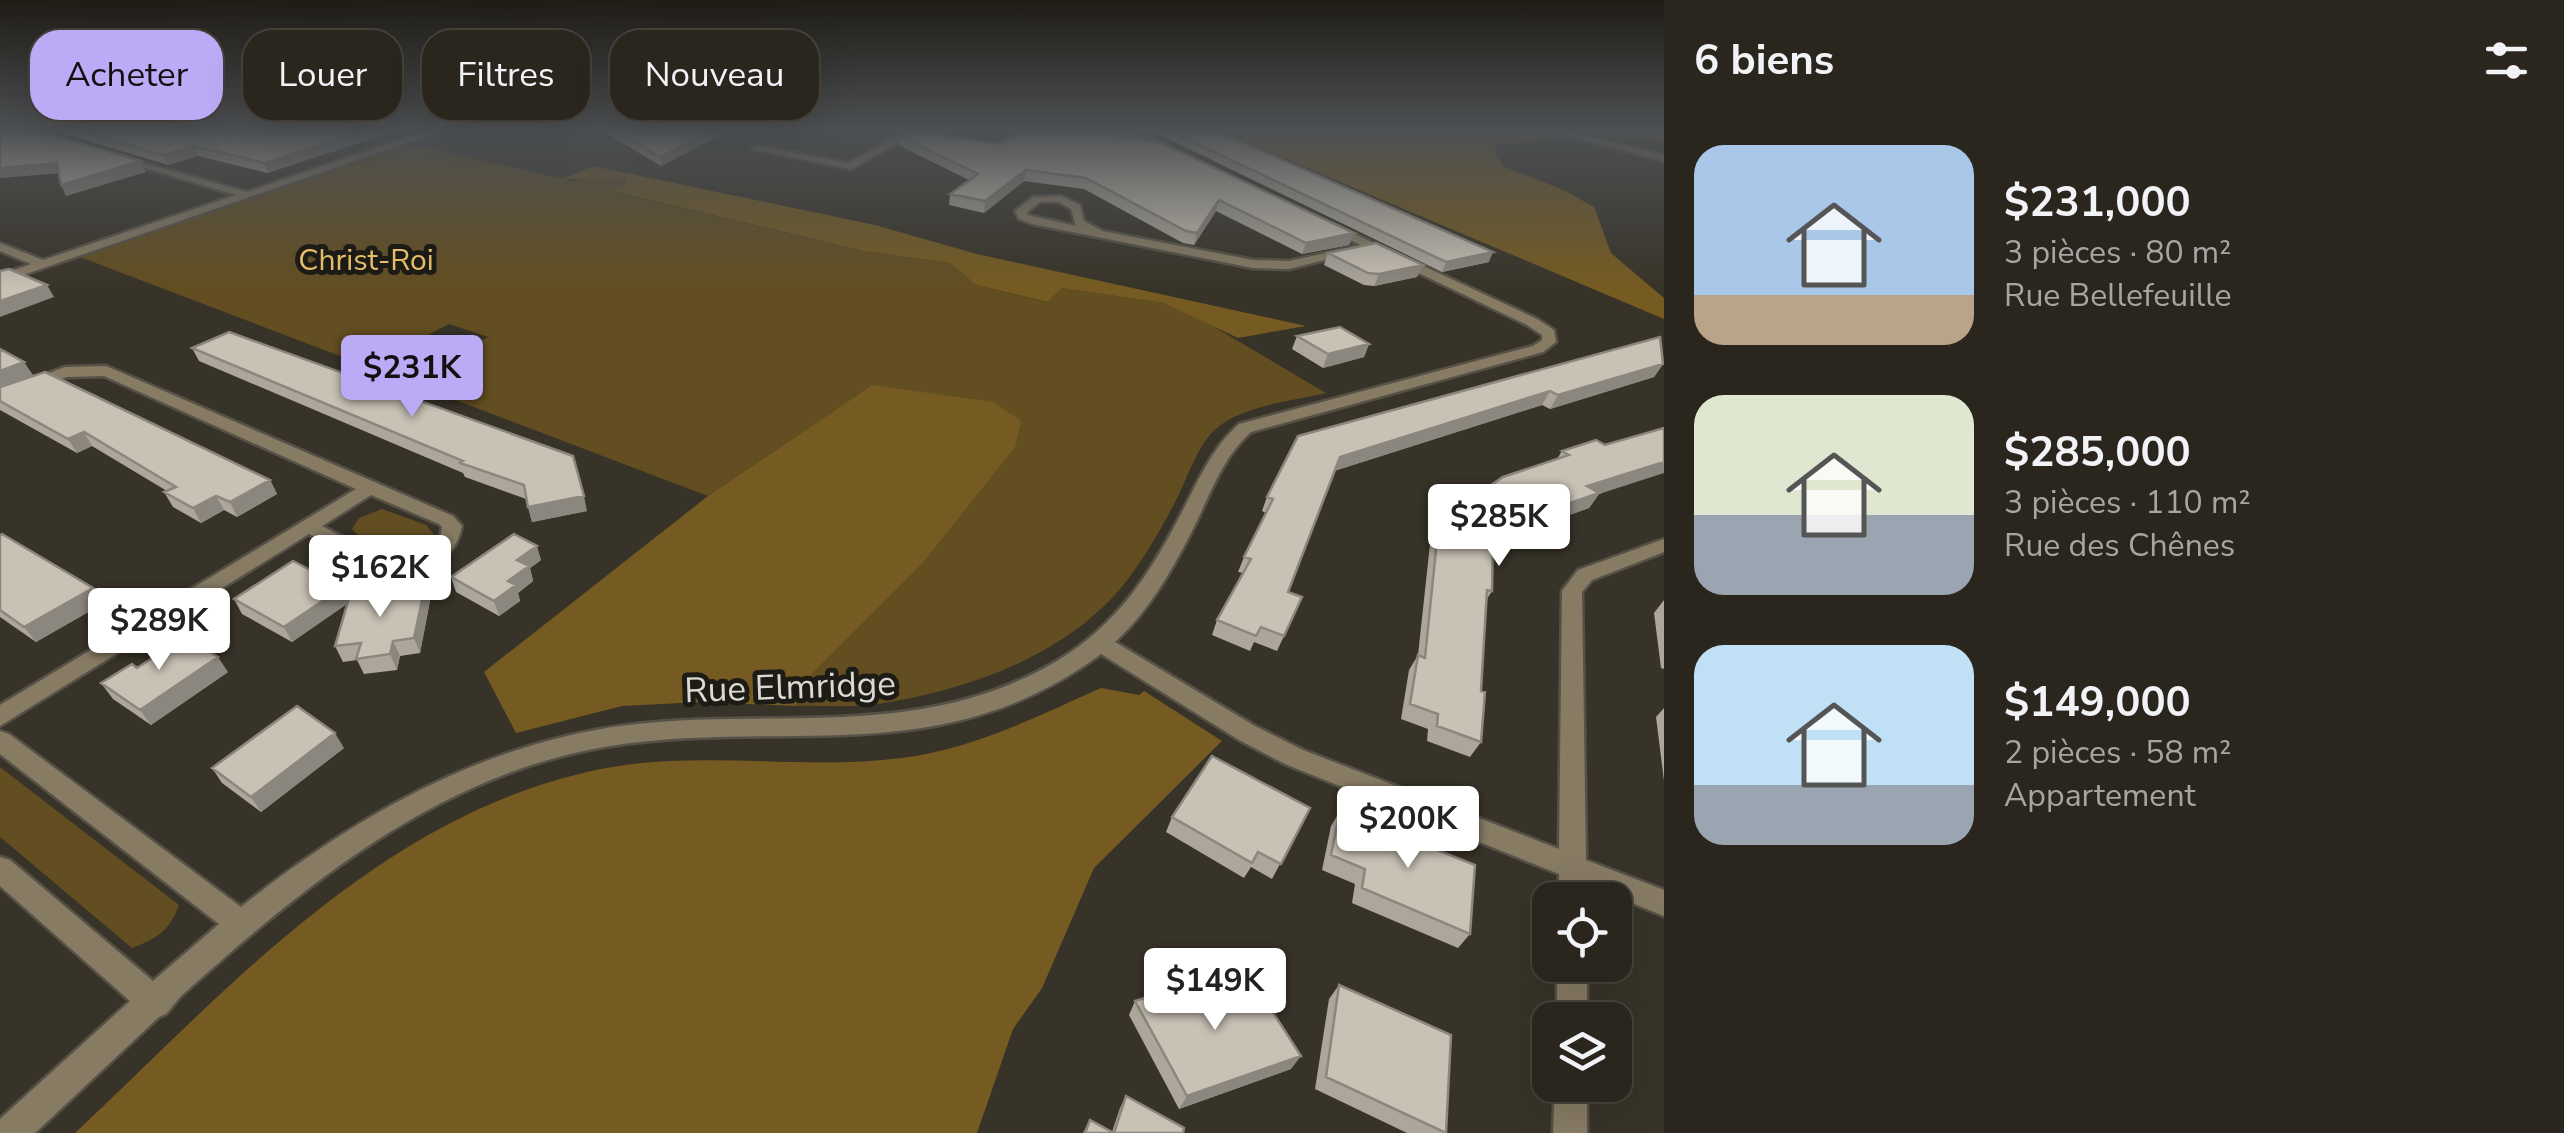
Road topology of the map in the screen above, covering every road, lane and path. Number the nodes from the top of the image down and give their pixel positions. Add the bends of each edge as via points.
1 (203, 182) edge
2 (286, 182) edge
3 (247, 195) junction
4 (1319, 222) edge
5 (1097, 232) junction
6 (1373, 247) junction
7 (0, 248) edge
8 (42, 264) junction
9 (0, 278) edge
10 (0, 396) edge
11 (370, 488) junction
12 (308, 526) junction
13 (1664, 545) edge
14 (1100, 642) junction
15 (0, 716) edge
16 (0, 741) edge
17 (1573, 867) junction
18 (0, 869) edge
19 (1573, 882) edge
20 (1664, 903) edge
21 (242, 924) junction
22 (154, 1004) junction
23 (1571, 1102) edge
24 (10, 1133) edge
25 (1570, 1133) edge

1 - 3 street
2 - 3 street
3 - 8 street
4 - 6 street
5 - 5 street via 1079,223 1068,201 1036,199 1021,211 1036,222
5 - 6 street via 1264,266
6 - 14 street, Rue Elmridge via 1532,322 1551,336 1549,342 1236,434 1142,598
7 - 8 street
8 - 9 street
10 - 11 street via 65,372 106,371
11 - 12 street
11 - 12 street via 446,520 452,526 449,542 426,558 398,565
12 - 15 street
13 - 17 street via 1585,575 1572,591
14 - 17 street via 1270,746
14 - 21 street, Rue Elmridge via 1036,684 911,724 646,732 542,752 468,778 394,816
16 - 21 street
17 - 19 street
17 - 20 street
18 - 22 street
21 - 22 street, Rue Elmridge
22 - 24 street, Rue Elmridge
23 - 25 street

